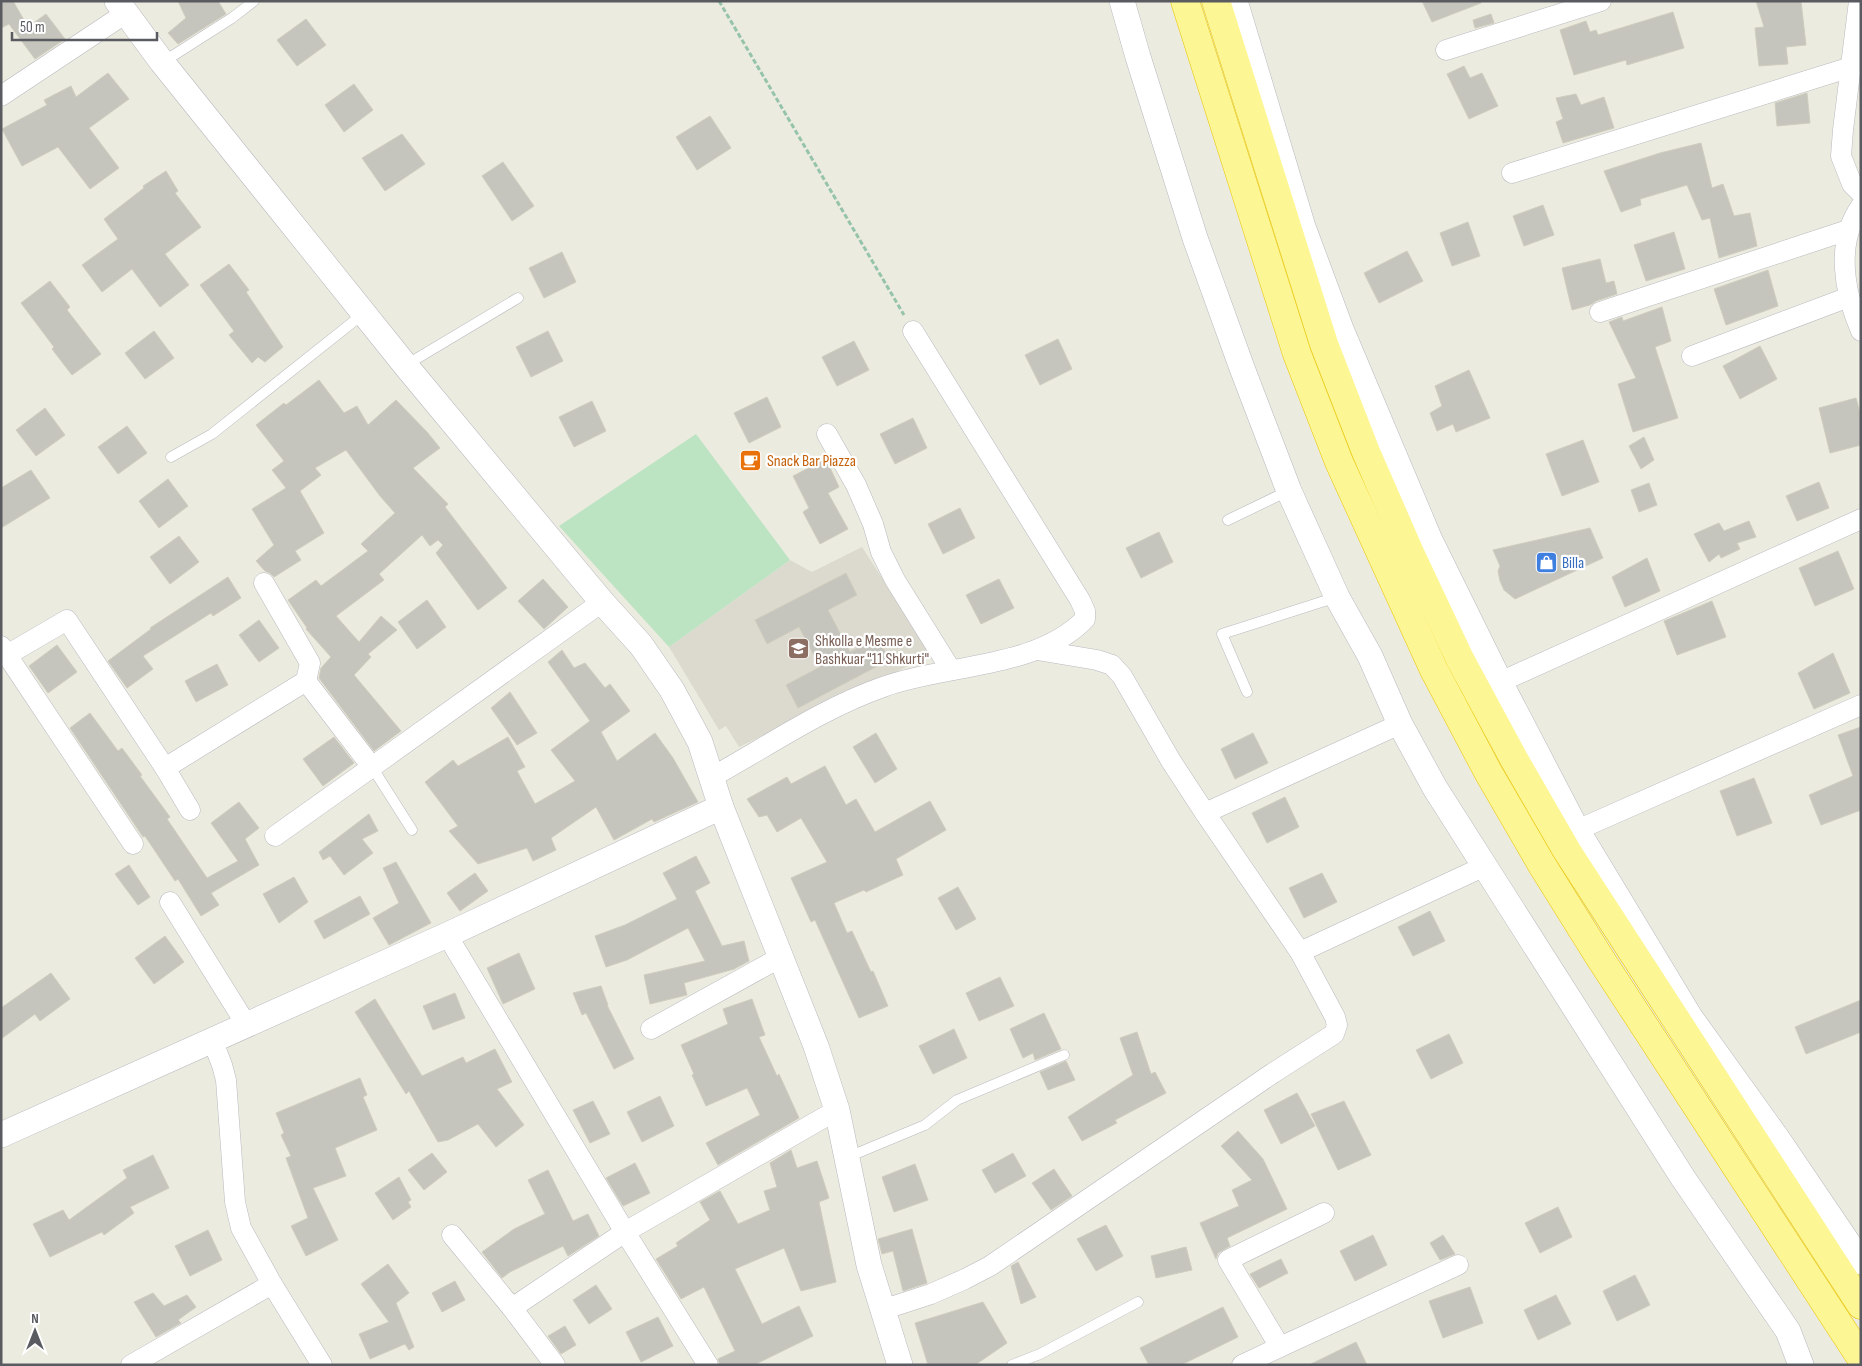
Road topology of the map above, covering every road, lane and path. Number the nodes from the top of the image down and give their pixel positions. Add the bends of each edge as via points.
1 (254, 1) edge
2 (719, 1) edge
3 (1122, 1) edge
4 (1185, 1) edge
5 (1216, 1) edge
6 (1235, 1) edge
7 (1601, 1) edge
8 (1858, 1) edge
9 (1578, 5) edge
10 (121, 7) edge
11 (1446, 50) dead end
12 (162, 62) junction
13 (1851, 67) junction
14 (1, 96) edge
15 (1512, 174) dead end
16 (1861, 193) edge
17 (1861, 206) edge
18 (1848, 230) junction
19 (1849, 297) junction
20 (518, 298) dead end
21 (1600, 312) dead end
22 (364, 314) junction
23 (914, 331) joint
24 (1861, 331) edge
25 (1692, 356) dead end
26 (406, 366) junction
27 (826, 434) dead end
28 (170, 457) dead end
29 (1289, 491) junction
30 (1861, 519) edge
31 (1228, 520) dead end
32 (264, 583) dead end
33 (1337, 597) junction
34 (602, 602) junction
35 (1037, 650) junction
36 (4, 651) edge
37 (951, 670) junction
38 (306, 680) junction
39 (1500, 682) junction
40 (1247, 692) dead end
41 (1861, 705) edge
42 (1400, 724) junction
43 (372, 767) junction
44 (165, 768) junction
45 (712, 777) junction
46 (721, 807) junction
47 (190, 810) dead end
48 (1205, 813) junction
49 (412, 830) dead end
50 (1577, 830) junction
51 (275, 836) dead end
52 (133, 844) dead end
53 (1485, 866) junction
54 (170, 902) dead end
55 (447, 935) junction
56 (1300, 952) junction
57 (781, 957) junction
58 (246, 1024) junction
59 (651, 1029) dead end
60 (212, 1039) junction
61 (1064, 1055) dead end
62 (837, 1110) junction
63 (1, 1135) edge
64 (848, 1157) junction
65 (1324, 1213) dead end
66 (626, 1232) junction
67 (452, 1235) dead end
68 (1861, 1262) edge
69 (1458, 1265) dead end
70 (272, 1284) junction
71 (1138, 1302) dead end
72 (1861, 1305) edge
73 (512, 1308) junction
74 (882, 1310) junction
75 (1280, 1347) junction
76 (1861, 1358) edge
77 (132, 1365) edge
78 (322, 1365) edge
79 (554, 1365) edge
80 (708, 1365) edge
81 (900, 1365) edge
82 (1012, 1365) edge
83 (1242, 1365) edge
84 (1802, 1365) edge

1 - 12 lane
2 - 23 path
3 - 29 street via 1195,238
4 - 76 highway via 1297,354 1339,462 1434,670 1488,772 1600,958
5 - 72 highway via 1324,344 1366,452 1460,658 1567,851
6 - 39 street via 1303,226 1341,329 1430,540
7 - 9 street
8 - 13 street
9 - 11 street
10 - 12 street
10 - 14 street
12 - 22 street
13 - 15 street
13 - 16 street via 1841,156 1852,184
17 - 18 street
18 - 19 street via 1844,257
18 - 21 street
19 - 24 street
19 - 25 street
20 - 26 lane
22 - 26 street
22 - 28 lane via 212,434
23 - 35 street via 1085,611 1085,619 1069,634
26 - 34 street
27 - 37 street via 856,485 892,573
29 - 31 lane
29 - 33 street
30 - 39 street
32 - 38 street via 310,663
33 - 40 lane via 1222,634
33 - 42 street via 1370,656
34 - 43 street
34 - 45 street via 641,645 672,690 700,742
35 - 37 street
35 - 48 street via 1112,665 1122,676
36 - 44 street via 68,620
36 - 52 street
37 - 45 street via 918,676 846,702
38 - 43 street
38 - 44 street
39 - 50 street
41 - 50 street
42 - 48 street
42 - 53 street via 1435,788
43 - 49 lane
43 - 51 street
44 - 47 street
45 - 46 street
46 - 55 street
46 - 57 street
48 - 56 street
50 - 68 street via 1690,1016
53 - 56 street
53 - 84 street via 1683,1178 1788,1331
54 - 58 street
55 - 58 street
55 - 66 street
56 - 74 street via 1335,1016 1334,1034 990,1266 931,1294
57 - 59 street
57 - 62 street
58 - 60 street
60 - 63 street
60 - 70 street via 226,1080 238,1217
61 - 64 lane via 957,1100 925,1124
62 - 64 street
62 - 66 street
64 - 74 street via 858,1218
65 - 75 street via 1228,1260
66 - 73 street
66 - 80 street
67 - 73 street
69 - 75 street
70 - 77 street
70 - 78 street
71 - 82 lane via 1040,1354
73 - 79 street
74 - 81 street
75 - 83 street

